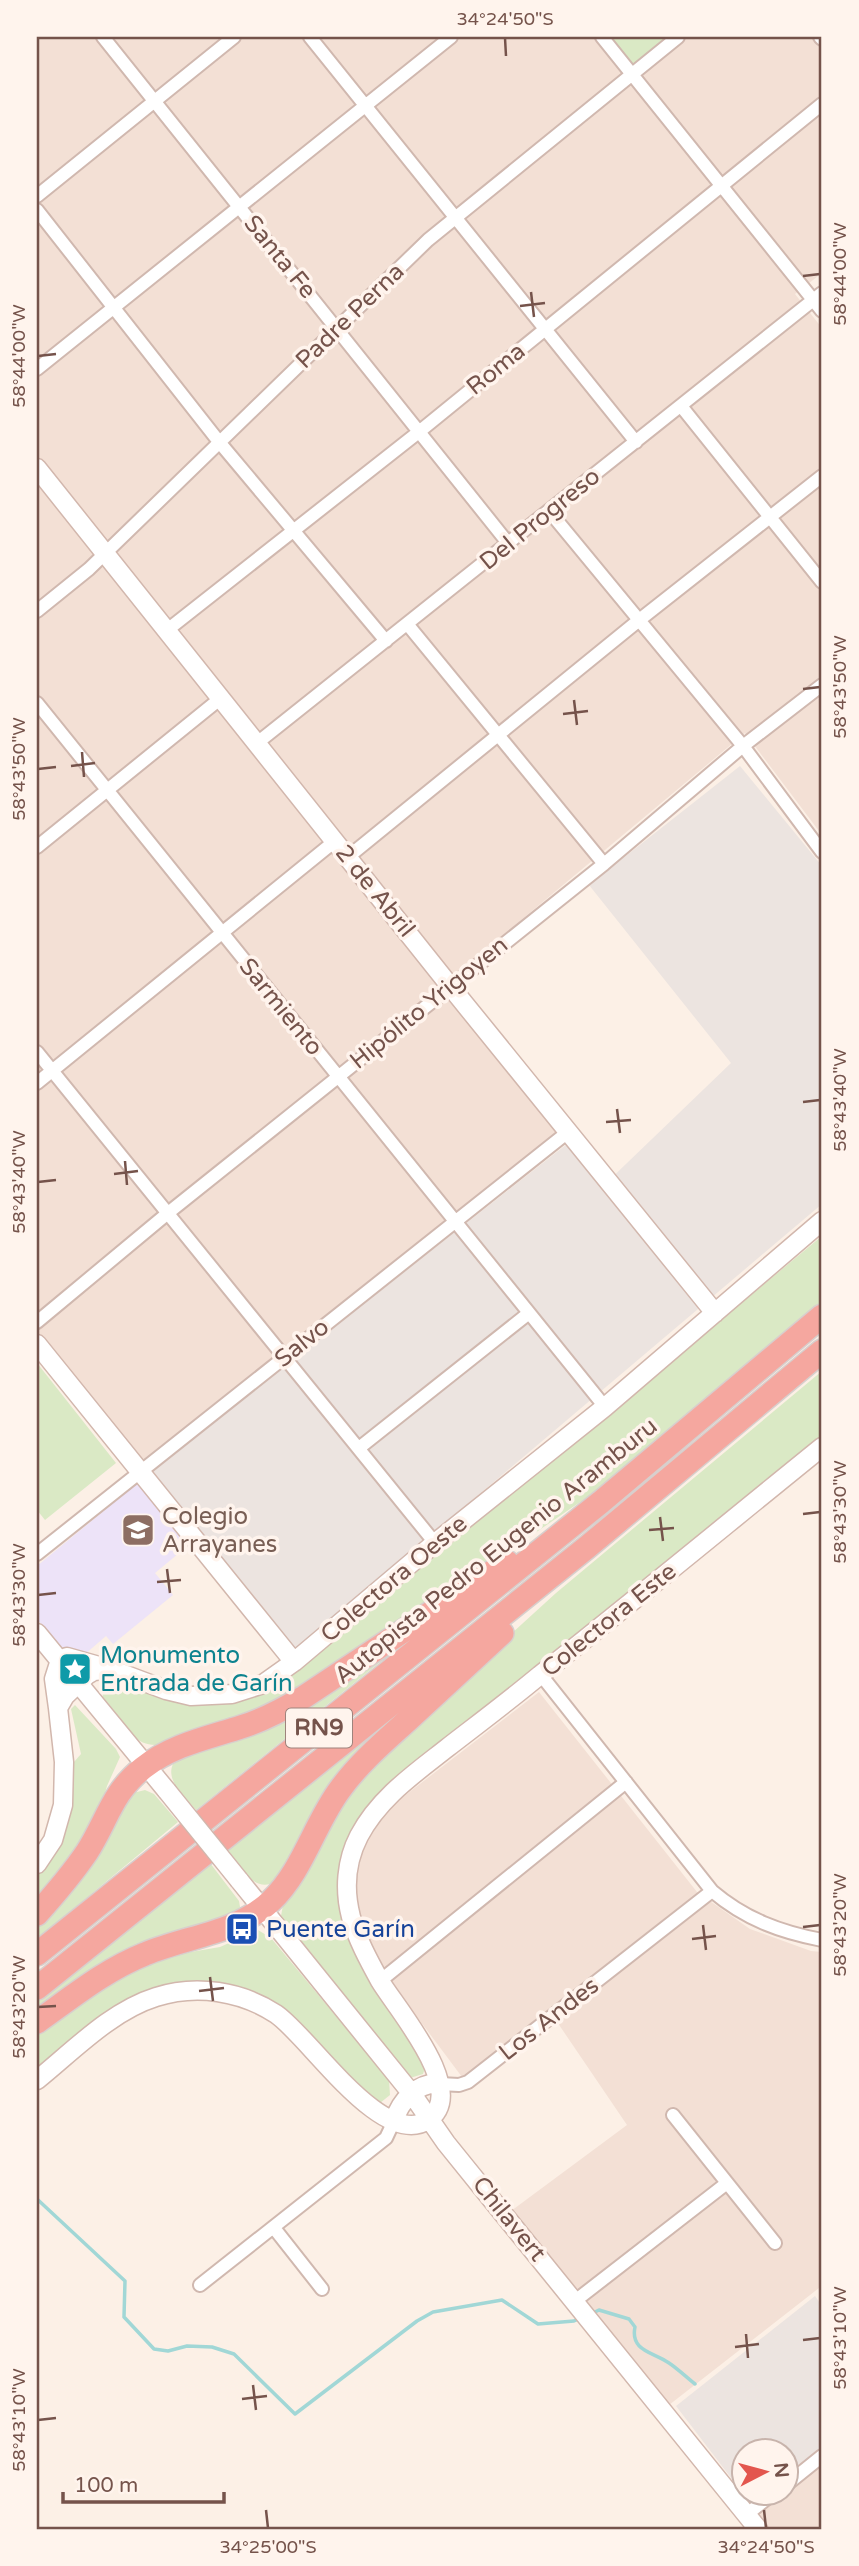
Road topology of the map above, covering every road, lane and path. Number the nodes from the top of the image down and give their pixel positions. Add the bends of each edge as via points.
1 (103, 37) edge
2 (234, 37) edge
3 (310, 37) edge
4 (451, 37) edge
5 (601, 37) edge
6 (677, 37) edge
7 (631, 74) junction
8 (154, 101) junction
9 (822, 104) edge
10 (366, 105) junction
11 (722, 186) junction
12 (37, 196) edge
13 (239, 206) junction
14 (37, 210) edge
15 (455, 218) junction
16 (818, 297) edge
17 (113, 306) junction
18 (822, 311) edge
19 (338, 329) junction
20 (545, 329) junction
21 (37, 369) edge
22 (681, 406) junction
23 (420, 431) junction
24 (636, 442) junction
25 (220, 443) junction
26 (37, 468) edge
27 (822, 476) edge
28 (549, 511) junction
29 (769, 518) junction
30 (293, 532) junction
31 (508, 543) junction
32 (105, 552) junction
33 (822, 582) edge
34 (37, 611) edge
35 (638, 621) junction
36 (408, 625) junction
37 (166, 631) junction
38 (386, 641) junction
39 (822, 685) edge
40 (221, 698) junction
41 (37, 703) edge
42 (498, 736) junction
43 (257, 743) junction
44 (743, 746) junction
45 (108, 790) junction
46 (335, 841) junction
47 (37, 847) edge
48 (822, 852) edge
49 (348, 858) junction
50 (604, 864) junction
51 (221, 934) junction
52 (450, 986) junction
53 (37, 1052) edge
54 (52, 1071) junction
55 (338, 1076) junction
56 (37, 1083) edge
57 (568, 1132) junction
58 (168, 1213) junction
59 (822, 1221) edge
60 (455, 1222) junction
61 (529, 1312) junction
62 (715, 1313) junction
63 (822, 1316) edge
64 (37, 1322) edge
65 (37, 1344) edge
66 (822, 1351) edge
67 (285, 1357) junction
68 (605, 1407) junction
69 (359, 1448) junction
70 (822, 1448) edge
71 (140, 1472) junction
72 (601, 1502) junction
73 (435, 1544) junction
74 (586, 1548) junction
75 (37, 1554) edge
76 (37, 1633) edge
77 (60, 1660) junction
78 (294, 1662) junction
79 (110, 1670) junction
80 (541, 1675) junction
81 (78, 1683) junction
82 (58, 1708) junction
83 (144, 1766) junction
84 (626, 1782) junction
85 (37, 1864) edge
86 (712, 1891) junction
87 (261, 1909) junction
88 (37, 1914) edge
89 (822, 1940) edge
90 (37, 1954) edge
91 (380, 1980) junction
92 (37, 1988) edge
93 (37, 2022) edge
94 (37, 2080) edge
95 (440, 2084) junction
96 (412, 2094) junction
97 (673, 2115) dead end
98 (429, 2119) junction
99 (394, 2120) junction
100 (727, 2183) junction
101 (274, 2228) junction
102 (775, 2243) dead end
103 (200, 2285) dead end
104 (322, 2288) dead end
105 (583, 2311) junction
106 (822, 2456) edge
107 (800, 2474) edge
108 (765, 2506) edge
109 (752, 2522) edge

1 - 8 street, Santa Fe
2 - 8 street
3 - 10 street
4 - 10 street
5 - 7 street
6 - 7 street, Padre Perna
7 - 11 street
7 - 15 street, Padre Perna
8 - 12 street
8 - 13 street, Santa Fe
9 - 11 street, Roma
10 - 13 street
10 - 15 street
11 - 16 street
11 - 20 street, Roma
13 - 17 street
13 - 19 street, Santa Fe
14 - 17 street
15 - 19 street, Padre Perna
15 - 20 street
16 - 18 street
16 - 22 street, Del Progreso
17 - 21 street
17 - 25 street
19 - 23 street, Santa Fe
19 - 25 street, Padre Perna
20 - 23 street, Roma
20 - 24 street
22 - 24 street, Del Progreso
22 - 29 street
23 - 30 street, Roma
23 - 31 street, Santa Fe
24 - 28 street, Del Progreso
25 - 30 street
25 - 32 street, Padre Perna
26 - 32 street, 2 de Abril
27 - 29 street
28 - 31 street, Del Progreso
28 - 35 street
29 - 33 street
29 - 35 street
30 - 37 street, Roma
30 - 38 street
31 - 36 street, Del Progreso
32 - 34 street, Padre Perna
32 - 37 street, 2 de Abril
35 - 42 street
35 - 44 street
36 - 38 street, Del Progreso
36 - 42 street
37 - 40 street, 2 de Abril
38 - 43 street, Del Progreso
39 - 44 street, Hipólito Yrigoyen
40 - 43 street, 2 de Abril
40 - 45 street
41 - 45 street, Sarmiento
42 - 49 street
42 - 50 street
43 - 46 street, 2 de Abril
44 - 48 street
44 - 50 street, Hipólito Yrigoyen
45 - 47 street
45 - 51 street, Sarmiento
46 - 49 street, 2 de Abril
46 - 51 street
49 - 52 street, 2 de Abril
50 - 52 street, Hipólito Yrigoyen
51 - 54 street
51 - 55 street, Sarmiento
52 - 55 street, Hipólito Yrigoyen
52 - 57 street, 2 de Abril
53 - 54 street
54 - 56 street
54 - 58 street
55 - 58 street, Hipólito Yrigoyen
55 - 60 street, Sarmiento
57 - 60 street, Salvo
57 - 62 street, 2 de Abril
58 - 64 street, Hipólito Yrigoyen
58 - 67 street
59 - 62 street, Colectora Oeste
60 - 61 street, Sarmiento
60 - 67 street, Salvo
61 - 68 street, Sarmiento
61 - 69 street
62 - 68 street, Colectora Oeste
63 - 72 highway, Autopista Pedro Eugenio Aramburu / RN9
65 - 71 street
66 - 74 highway, RN9
67 - 69 street
67 - 71 street, Salvo
68 - 73 street, Colectora Oeste
69 - 73 street
70 - 80 street, Colectora Este
71 - 75 street, Salvo
71 - 78 street
72 - 83 highway via 304,1697 243,1727 183,1745
72 - 90 highway, Autopista Pedro Eugenio Aramburu / RN9
73 - 78 street, Colectora Oeste
74 - 87 highway via 364,1760 323,1815 291,1874
74 - 92 highway, RN9
76 - 77 street
77 - 79 street, Colectora Oeste via 67,1657
77 - 81 street
77 - 82 street via 54,1679
78 - 79 street, Colectora Oeste via 263,1684 213,1697 166,1690
79 - 81 street via 94,1671
80 - 84 street
80 - 91 street, Colectora Este via 393,1791 370,1816 351,1853 348,1898 360,1943
81 - 82 street
81 - 83 street
82 - 85 street via 64,1762 62,1805 53,1840
83 - 87 street, bridge
83 - 88 highway via 111,1803 83,1858
84 - 86 street
84 - 91 street
86 - 89 street via 766,1926
86 - 95 street, Los Andes via 468,2082
87 - 93 highway via 246,1920 121,1965
87 - 96 street, Chilavert
91 - 95 street, Colectora Este via 423,2043
94 - 99 street via 130,2007 175,1992 219,1992 249,2000 279,2016 359,2100
95 - 96 street via 429,2083
95 - 98 street via 441,2099
96 - 98 street, Chilavert
96 - 99 street
97 - 100 street
98 - 99 street via 408,2124
98 - 105 street, Chilavert
99 - 101 street via 386,2138
100 - 102 street
100 - 105 street
101 - 103 street
101 - 104 street
105 - 109 street, Chilavert
106 - 107 street
108 - 109 street

